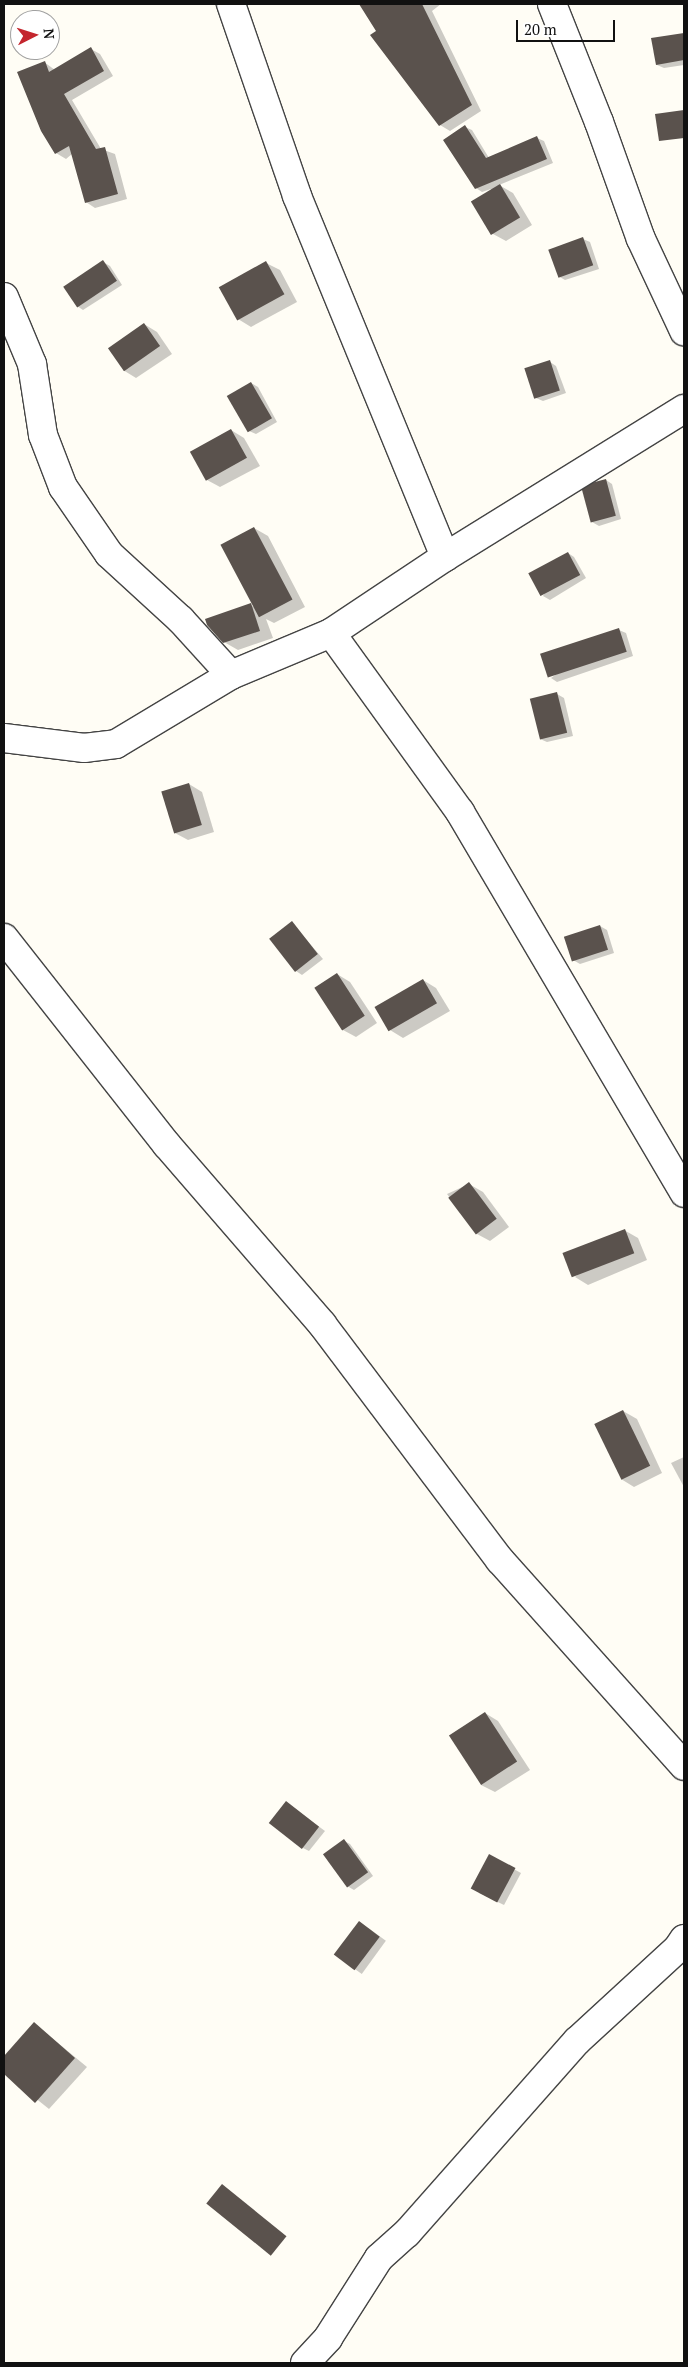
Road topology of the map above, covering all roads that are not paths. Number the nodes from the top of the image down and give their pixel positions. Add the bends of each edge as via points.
1 (230, 4) edge
2 (552, 4) edge
3 (4, 297) edge
4 (684, 330) edge
5 (684, 409) edge
6 (445, 557) junction
7 (331, 633) junction
8 (232, 675) junction
9 (4, 738) edge
10 (4, 938) edge
11 (684, 1193) edge
12 (684, 1766) edge
13 (684, 1939) edge
14 (305, 2363) edge

1 - 6 street via 298,196
2 - 4 street via 641,239
3 - 8 street via 32,364 42,434 62,487 109,554 182,620
5 - 6 street
6 - 7 street
7 - 8 street
7 - 11 street via 460,812
8 - 9 street via 116,744 84,748
10 - 12 street via 167,1144 322,1324 500,1560
13 - 14 street via 577,2041 407,2233 379,2258 328,2338

